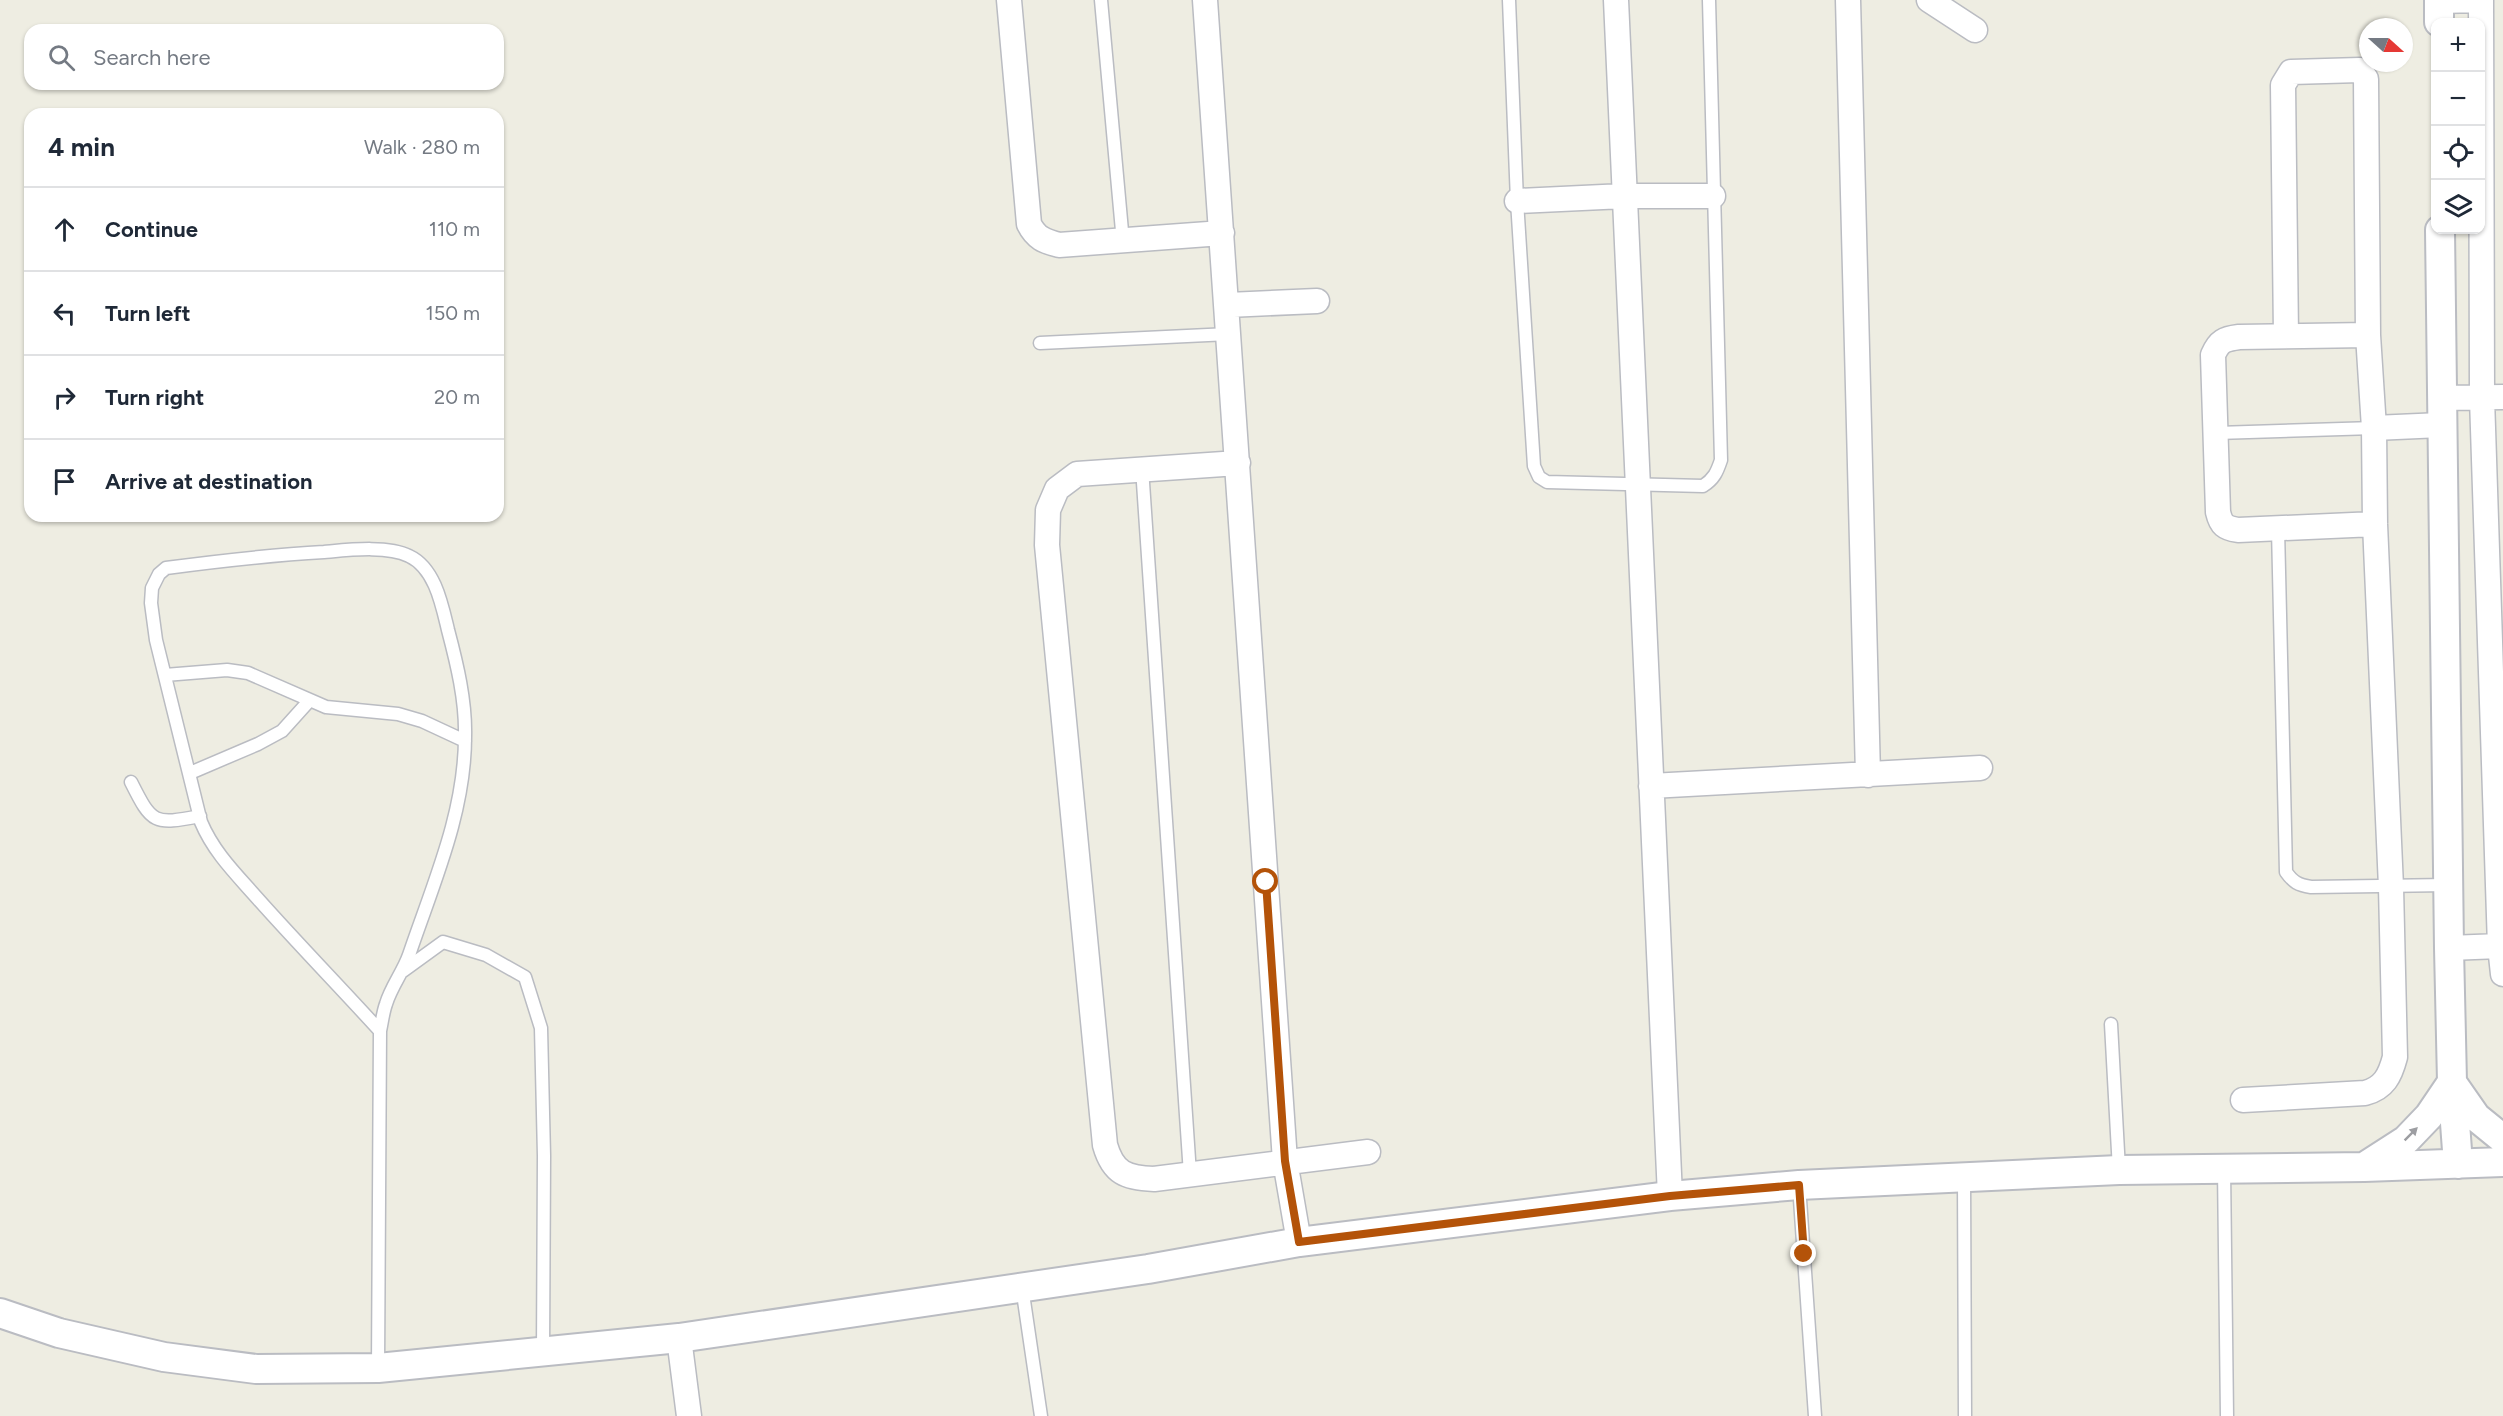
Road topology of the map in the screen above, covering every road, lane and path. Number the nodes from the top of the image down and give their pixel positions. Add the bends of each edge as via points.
1 (1009, 0) edge
2 (1101, 0) edge
3 (1205, 0) edge
4 (1509, 0) edge
5 (1616, 0) edge
6 (1709, 0) edge
7 (1848, 0) edge
8 (2481, 0) edge
9 (1940, 3) edge
10 (2439, 8) edge
11 (1975, 30) dead end
12 (1624, 196) junction
13 (1713, 196) junction
14 (1517, 201) junction
15 (1222, 233) junction
16 (2440, 234) edge
17 (1123, 242) junction
18 (1317, 301) dead end
19 (1228, 305) junction
20 (1229, 334) junction
21 (2368, 335) junction
22 (2286, 336) junction
23 (1040, 343) dead end
24 (2493, 398) edge
25 (2442, 411) junction
26 (2374, 428) junction
27 (2217, 433) junction
28 (1238, 463) junction
29 (1142, 468) junction
30 (1637, 485) junction
31 (2375, 524) junction
32 (2278, 529) junction
33 (165, 675) junction
34 (309, 701) junction
35 (465, 741) junction
36 (1980, 768) dead end
37 (190, 773) junction
38 (1868, 775) junction
39 (131, 782) dead end
40 (1651, 786) junction
41 (200, 816) junction
42 (2500, 874) edge
43 (2448, 885) junction
44 (2391, 887) junction
45 (2500, 946) junction
46 (2449, 948) junction
47 (403, 971) junction
48 (2503, 974) edge
49 (2111, 1024) dead end
50 (380, 1031) junction
51 (2452, 1082) junction
52 (2243, 1100) dead end
53 (2503, 1139) edge
54 (1368, 1152) dead end
55 (1285, 1161) junction
56 (2503, 1162) edge
57 (2458, 1164) junction
58 (2364, 1167) junction
59 (2224, 1169) junction
60 (2119, 1170) junction
61 (1190, 1174) junction
62 (1964, 1178) junction
63 (1799, 1185) junction
64 (1670, 1196) junction
65 (1299, 1242) junction
66 (1022, 1286) junction
67 (0, 1313) edge
68 (679, 1338) junction
69 (543, 1354) junction
70 (378, 1368) junction
71 (689, 1416) edge
72 (1041, 1416) edge
73 (1815, 1416) edge
74 (1965, 1416) edge
75 (2227, 1416) edge

1 - 17 street via 1029,224 1034,235 1059,245
2 - 17 lane
3 - 15 street
4 - 14 lane
5 - 12 street
6 - 13 lane
7 - 38 street
8 - 10 street
8 - 24 street
9 - 11 street
12 - 13 street
12 - 14 street
12 - 30 street
13 - 30 lane via 1721,460 1712,480 1703,486
14 - 30 lane via 1534,466 1547,483
15 - 17 street
15 - 19 street
16 - 25 street
18 - 19 street
19 - 20 street
20 - 23 lane
20 - 28 street
21 - 22 street
21 - 22 street via 2366,80 2360,70 2291,72 2283,85
21 - 26 street
22 - 27 street via 2239,337 2218,344 2213,356
24 - 25 street
24 - 42 street
25 - 26 street
25 - 43 street
26 - 27 lane
26 - 31 street
27 - 32 street via 2220,522 2238,530
28 - 29 street
28 - 55 street
29 - 61 lane
29 - 61 street via 1077,474 1057,489 1048,510 1047,545 1105,1145 1109,1160 1121,1173 1137,1178
30 - 40 street
31 - 32 street
31 - 44 street
32 - 44 lane via 2286,872 2299,885
33 - 34 lane via 227,670 248,673
33 - 35 lane via 151,603 152,588 166,568 361,549 409,555 432,578 446,618 458,670
33 - 37 lane
34 - 35 lane via 422,721
34 - 37 lane via 282,731
35 - 47 lane via 462,786 452,834
36 - 38 street
37 - 41 lane
38 - 40 street
39 - 41 lane via 145,811 154,818 171,822
40 - 64 street
41 - 50 lane via 208,839 220,856
42 - 45 street
43 - 44 lane
43 - 46 street
44 - 52 street via 2395,1057 2385,1083 2365,1094
45 - 46 street
45 - 48 street
46 - 51 street
47 - 50 lane via 386,1004
47 - 69 lane via 443,942 486,954 525,977 541,1028
49 - 60 lane
50 - 70 lane
51 - 53 street via 2476,1117
51 - 57 street
58 -> 51 street via 2406,1140 2429,1116
54 - 55 street
55 - 61 street
55 - 65 street
56 - 57 street
57 - 58 street
58 - 59 street
59 - 60 street
59 - 75 lane
60 - 62 street
62 - 63 street
62 - 74 lane
63 - 64 street
63 - 73 lane
64 - 65 street
65 - 66 street
66 - 68 street
66 - 72 lane
67 - 70 street via 59,1333 164,1357 256,1369
68 - 69 street
68 - 71 street
69 - 70 street

